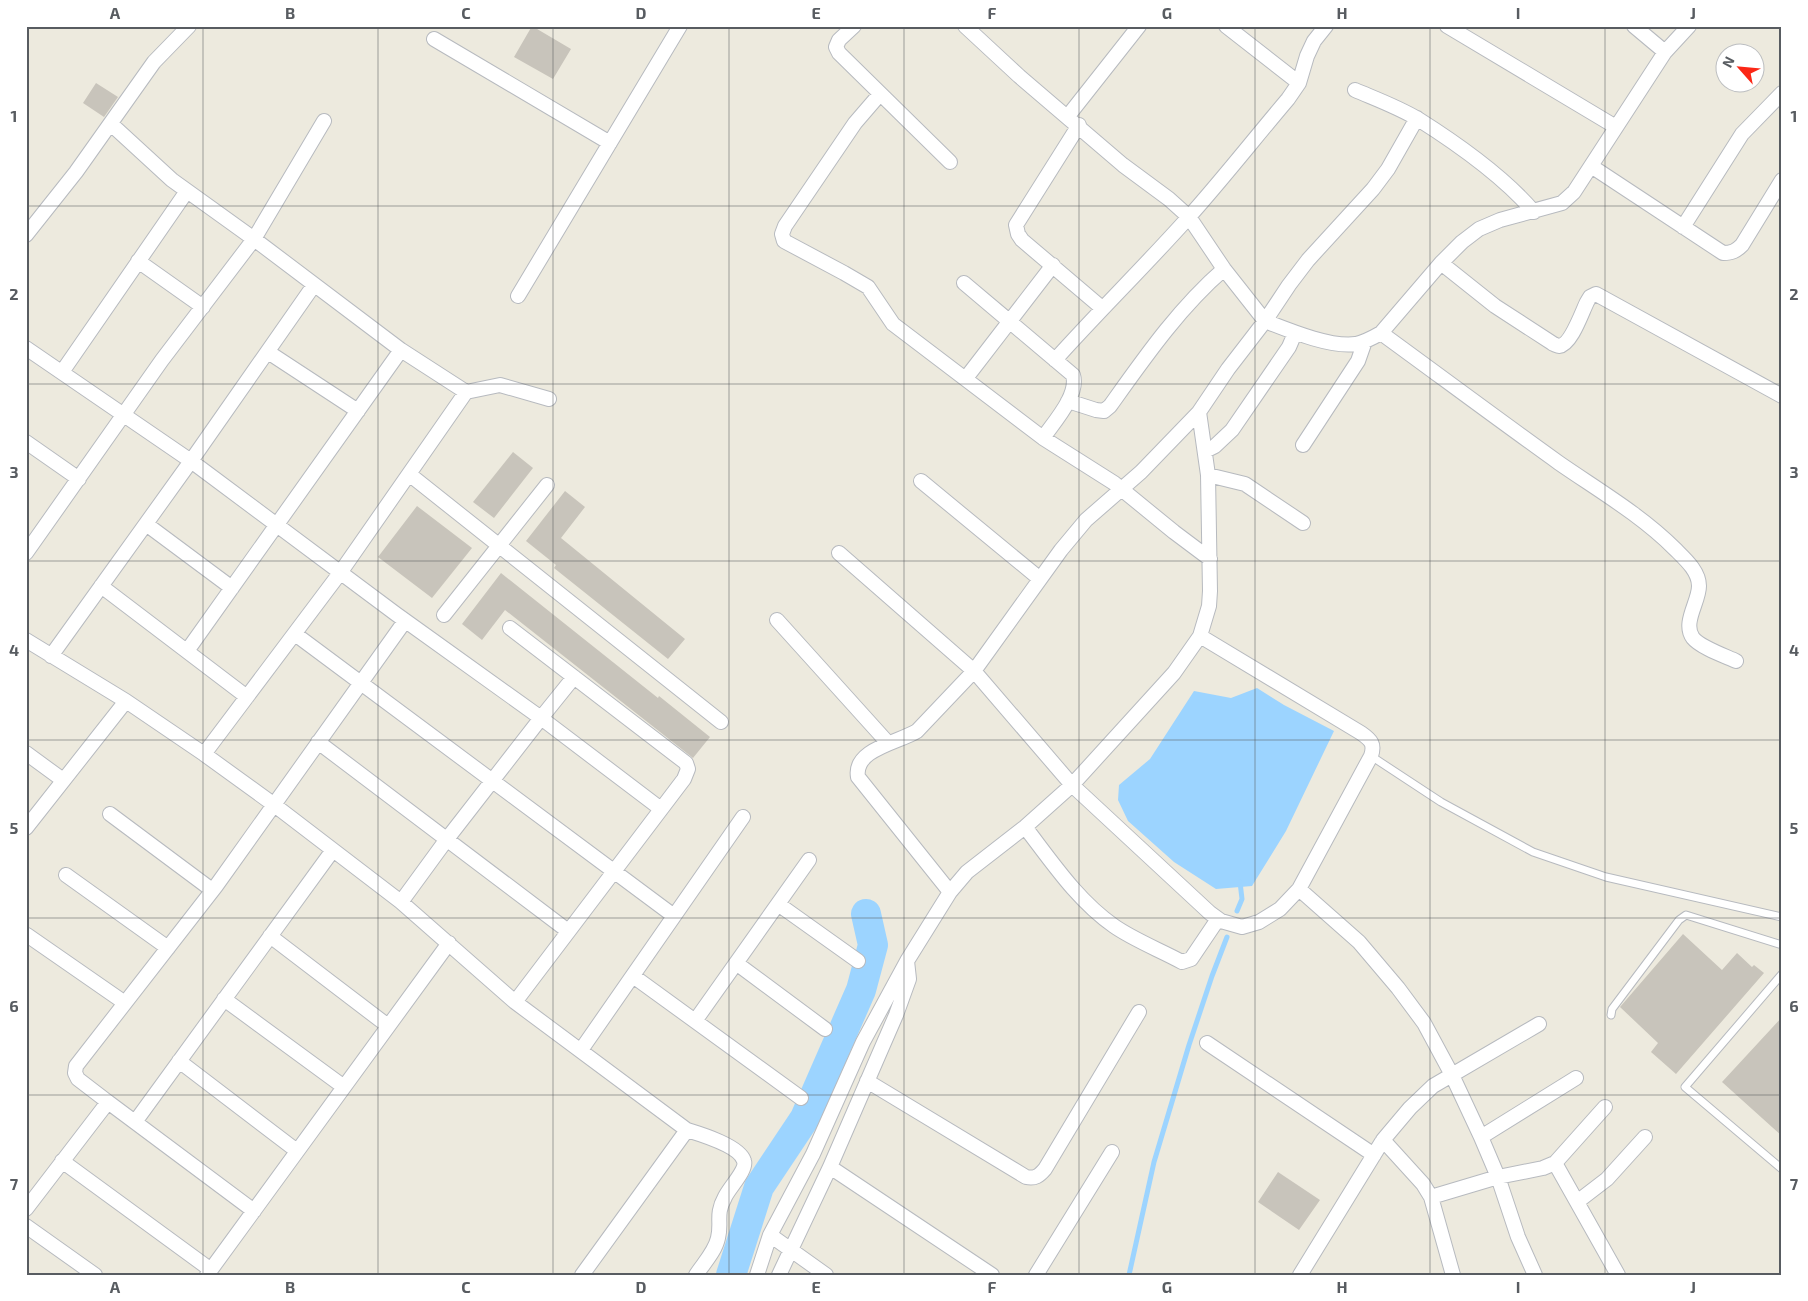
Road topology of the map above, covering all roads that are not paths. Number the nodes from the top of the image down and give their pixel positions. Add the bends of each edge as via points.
1 (189, 26) edge
2 (680, 26) edge
3 (854, 26) edge
4 (966, 26) edge
5 (1138, 26) edge
6 (1226, 26) edge
7 (1326, 26) edge
8 (1448, 26) edge
9 (1634, 26) edge
10 (1690, 26) edge
11 (434, 39) dead end
12 (1665, 52) junction
13 (1299, 83) junction
14 (1355, 90) dead end
15 (1782, 93) edge
16 (880, 94) junction
17 (1068, 116) junction
18 (1417, 118) junction
19 (324, 121) dead end
20 (111, 124) junction
21 (1079, 125) junction
22 (1616, 127) junction
23 (610, 143) junction
24 (950, 162) dead end
25 (1591, 166) junction
26 (1782, 180) edge
27 (187, 191) junction
28 (1534, 212) junction
29 (1189, 217) junction
30 (1683, 227) junction
31 (26, 235) edge
32 (254, 238) junction
33 (138, 262) junction
34 (1441, 263) junction
35 (1053, 265) junction
36 (1224, 269) junction
37 (964, 284) dead end
38 (314, 285) junction
39 (518, 296) dead end
40 (203, 307) junction
41 (1102, 308) junction
42 (1265, 320) junction
43 (1010, 322) junction
44 (1295, 333) junction
45 (1381, 333) junction
46 (1364, 341) junction
47 (26, 348) edge
48 (401, 350) junction
49 (268, 352) junction
50 (1055, 360) junction
51 (62, 372) junction
52 (966, 378) junction
53 (466, 392) junction
54 (1782, 396) edge
55 (549, 399) dead end
56 (1068, 401) junction
57 (358, 411) junction
58 (1199, 412) junction
59 (125, 415) junction
60 (1043, 438) junction
61 (26, 442) edge
62 (1302, 445) dead end
63 (1205, 451) junction
64 (192, 461) junction
65 (408, 474) junction
66 (1208, 475) junction
67 (79, 479) junction
68 (921, 481) dead end
69 (547, 485) dead end
70 (1122, 489) junction
71 (1303, 522) dead end
72 (146, 524) junction
73 (277, 527) junction
74 (499, 546) junction
75 (26, 553) edge
76 (839, 553) dead end
77 (1210, 558) junction
78 (340, 573) junction
79 (1040, 579) junction
80 (101, 586) junction
81 (232, 588) junction
82 (444, 615) dead end
83 (777, 620) dead end
84 (405, 621) junction
85 (510, 628) dead end
86 (295, 634) junction
87 (1200, 636) junction
88 (26, 640) edge
89 (187, 651) junction
90 (51, 656) junction
91 (1736, 662) dead end
92 (974, 671) junction
93 (574, 677) junction
94 (361, 682) junction
95 (247, 697) junction
96 (126, 701) junction
97 (541, 718) junction
98 (721, 722) dead end
99 (318, 742) junction
100 (888, 743) junction
101 (26, 753) edge
102 (204, 754) junction
103 (1371, 756) junction
104 (63, 780) junction
105 (493, 780) junction
106 (1072, 785) junction
107 (273, 804) junction
108 (661, 809) junction
109 (110, 814) dead end
110 (743, 817) dead end
111 (1025, 827) junction
112 (26, 828) edge
113 (447, 839) junction
114 (332, 850) junction
115 (809, 860) dead end
116 (613, 871) junction
117 (66, 875) dead end
118 (1299, 889) junction
119 (212, 890) junction
120 (950, 892) junction
121 (401, 902) junction
122 (778, 904) junction
123 (674, 916) junction
124 (1782, 917) edge
125 (1218, 919) junction
126 (568, 931) junction
127 (27, 935) edge
128 (270, 936) junction
129 (449, 943) junction
130 (1782, 945) edge
131 (168, 948) junction
132 (858, 961) dead end
133 (907, 961) junction
134 (736, 963) junction
135 (1782, 974) edge
136 (633, 976) junction
137 (224, 999) junction
138 (515, 1002) junction
139 (124, 1003) junction
140 (1138, 1012) dead end
141 (1611, 1015) dead end
142 (695, 1020) junction
143 (1539, 1024) dead end
144 (388, 1026) junction
145 (825, 1029) dead end
146 (1207, 1043) dead end
147 (581, 1050) junction
148 (179, 1061) junction
149 (1452, 1075) junction
150 (1576, 1078) dead end
151 (867, 1081) junction
152 (344, 1087) junction
153 (801, 1098) dead end
154 (108, 1102) junction
155 (1606, 1107) dead end
156 (135, 1122) junction
157 (687, 1130) junction
158 (1481, 1137) junction
159 (1645, 1137) dead end
160 (1383, 1140) junction
161 (297, 1151) junction
162 (1112, 1152) dead end
163 (1374, 1154) junction
164 (62, 1161) junction
165 (1555, 1163) junction
166 (830, 1167) junction
167 (1782, 1169) edge
168 (1498, 1177) junction
169 (1432, 1197) junction
170 (1577, 1202) junction
171 (26, 1209) edge
172 (254, 1211) junction
173 (26, 1226) edge
174 (770, 1236) junction
175 (790, 1250) junction
176 (209, 1272) edge
177 (95, 1275) edge
178 (582, 1275) edge
179 (696, 1275) edge
180 (757, 1275) edge
181 (779, 1275) edge
182 (826, 1275) edge
183 (992, 1275) edge
184 (1036, 1275) edge
185 (1300, 1275) edge
186 (1453, 1275) edge
187 (1535, 1275) edge
188 (1618, 1275) edge

1 - 20 street via 154,62
2 - 23 street
3 - 16 street via 836,47
4 - 17 street
5 - 17 street
6 - 13 street
7 - 13 street via 1314,41
8 - 22 street
9 - 12 street
10 - 12 street
11 - 23 street
12 - 22 street
13 - 29 street
14 - 18 street
15 - 30 street via 1742,134
16 - 24 street
16 - 52 street via 855,123 782,234 790,245 868,288 893,324
17 - 21 street
18 - 28 street via 1495,174
18 - 42 street via 1388,170 1308,260
19 - 32 street
20 - 27 street
20 - 31 street
21 - 29 street
21 - 35 street via 1016,225 1022,240
22 - 25 street
23 - 39 street
25 - 28 street via 1574,192 1562,203
25 - 30 street
26 - 30 street via 1742,244 1730,253 1722,253
27 - 32 street
27 - 33 street
28 - 34 street via 1479,229
29 - 36 street
29 - 41 street
32 - 38 street
32 - 40 street
33 - 40 street
33 - 51 street
34 - 45 street
34 - 54 street via 1495,306 1559,346 1570,339 1587,302 1596,294
35 - 41 street
35 - 43 street
36 - 42 street
36 - 56 street via 1182,309 1110,406 1104,411
37 - 43 street
38 - 48 street
38 - 49 street
40 - 59 street
41 - 50 street
42 - 44 street
42 - 58 street
43 - 50 street
43 - 52 street
44 - 46 street via 1336,344
44 - 63 street via 1289,347 1232,430
45 - 46 street
45 - 91 street via 1653,529 1674,548 1691,566 1699,586 1689,624 1693,638
46 - 62 street via 1358,361
47 - 51 street
48 - 53 street
48 - 57 street
49 - 57 street
49 - 64 street
50 - 56 street via 1073,375 1074,389
51 - 59 street
52 - 60 street
53 - 55 street via 500,385
53 - 65 street
56 - 60 street
57 - 73 street
58 - 63 street
58 - 70 street
59 - 64 street
59 - 67 street
60 - 70 street
61 - 67 street
63 - 66 street
64 - 72 street
64 - 73 street
65 - 74 street
65 - 78 street
66 - 71 street via 1244,484
66 - 77 street
67 - 75 street
68 - 79 street
69 - 74 street
70 - 77 street
70 - 79 street via 1086,520
72 - 80 street
72 - 81 street
73 - 78 street
73 - 81 street
74 - 82 street
74 - 98 street
76 - 92 street
77 - 87 street via 1209,606
78 - 84 street
78 - 86 street
79 - 92 street
80 - 89 street
80 - 90 street
81 - 89 street
83 - 100 street
84 - 94 street
84 - 97 street
85 - 93 street
86 - 94 street
86 - 95 street
87 - 103 street via 1370,739 1374,748
87 - 106 street via 1174,673
88 - 90 street
89 - 95 street
90 - 96 street
92 - 100 street via 917,731
92 - 106 street
93 - 97 street
93 - 108 street via 686,763 687,774
94 - 99 street
94 - 105 street
95 - 102 street
96 - 102 street
96 - 104 street
97 - 105 street
97 - 108 street
99 - 107 street
99 - 113 street
100 - 120 street via 859,764 858,777
101 - 104 street
102 - 107 street
103 - 118 street
103 - 124 lane via 1442,802 1533,852 1606,876
104 - 112 street
105 - 113 street
105 - 116 street
106 - 111 street
106 - 125 street
107 - 114 street
107 - 119 street
108 - 116 street
109 - 119 street
110 - 123 street
111 - 120 street via 967,872
111 - 125 street via 1071,888 1091,908 1115,927 1182,962 1192,959
113 - 121 street
113 - 126 street
114 - 121 street
114 - 128 street
115 - 122 street
116 - 123 street
116 - 126 street
117 - 131 street
118 - 125 street via 1280,909 1259,922 1242,927
118 - 149 street via 1360,942 1398,988 1424,1023
119 - 131 street
120 - 133 street
121 - 129 street
122 - 132 street
122 - 134 street
123 - 136 street
126 - 138 street
127 - 139 street
128 - 137 street
128 - 144 street
129 - 138 street
129 - 144 street
130 - 141 lane via 1686,915 1612,1009
131 - 139 street
133 - 151 street via 909,979 906,990
133 - 174 street via 863,1042 813,1154
134 - 142 street
134 - 145 street
135 - 167 lane via 1685,1088
136 - 142 street
136 - 147 street
137 - 148 street
137 - 152 street
138 - 147 street
139 - 154 street via 76,1066 78,1079
140 - 151 street via 1045,1169 1033,1178 1026,1177
142 - 153 street
143 - 149 street
144 - 152 street
146 - 163 street
147 - 157 street
148 - 156 street
148 - 161 street
149 - 158 street
149 - 160 street via 1422,1096
150 - 158 street
151 - 166 street
152 - 161 street
154 - 156 street
154 - 164 street
155 - 165 street
156 - 172 street
157 - 178 street
157 - 179 street via 718,1141 742,1156 745,1162 718,1212 715,1247
158 - 168 street
159 - 170 street via 1612,1174
160 - 163 street
160 - 169 street
161 - 172 street
162 - 184 street
163 - 185 street
164 - 171 street
164 - 176 street
165 - 168 street
165 - 170 street
166 - 175 street
166 - 183 street
168 - 169 street
168 - 187 street
169 - 186 street
170 - 188 street
172 - 176 street
173 - 177 street
174 - 175 street
174 - 180 street
175 - 181 street
175 - 182 street

